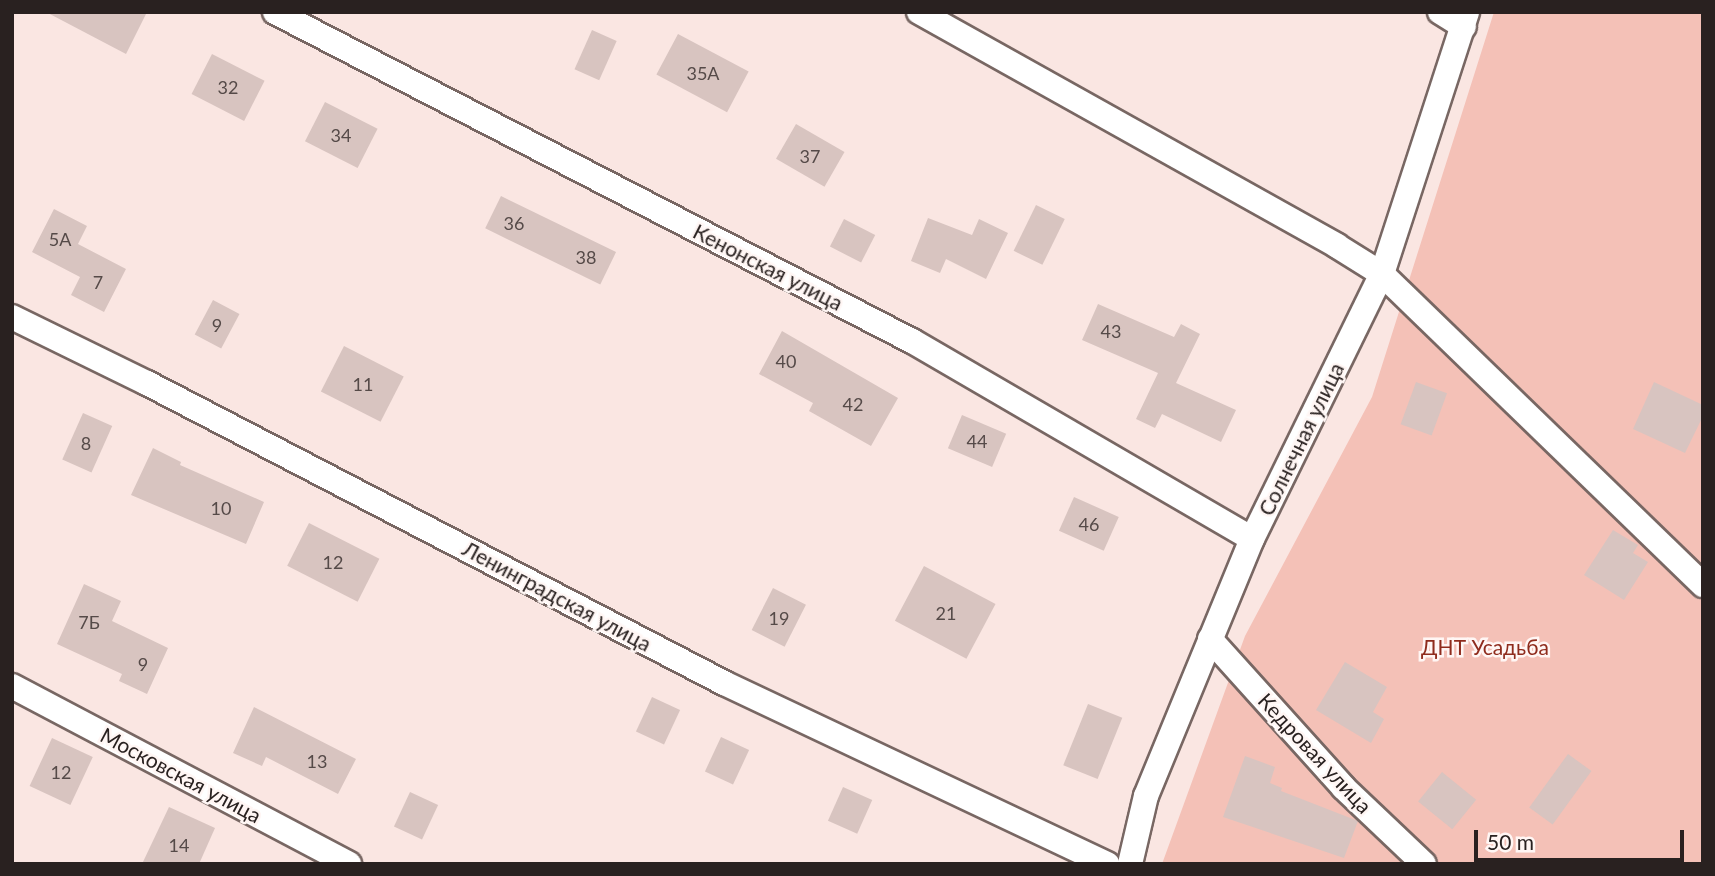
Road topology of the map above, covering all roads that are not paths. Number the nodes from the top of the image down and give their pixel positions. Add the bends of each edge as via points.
1 (275, 12) edge
2 (919, 12) edge
3 (1440, 12) edge
4 (1465, 20) edge
5 (1382, 274) junction
6 (12, 317) edge
7 (1252, 539) junction
8 (1703, 585) edge
9 (1210, 639) junction
10 (12, 687) edge
11 (349, 864) edge
12 (1107, 864) edge
13 (1130, 864) edge
14 (1424, 864) edge

1 - 7 street, Кенонская улица via 912,341
2 - 5 street
3 - 4 street
4 - 5 street, Солнечная улица
5 - 7 street, Солнечная улица
5 - 8 street
6 - 12 street, Ленинградская улица via 724,683
7 - 9 street, Солнечная улица
9 - 13 street, Солнечная улица via 1146,796
9 - 14 street, Кедровая улица via 1344,788
10 - 11 street, Московская улица

